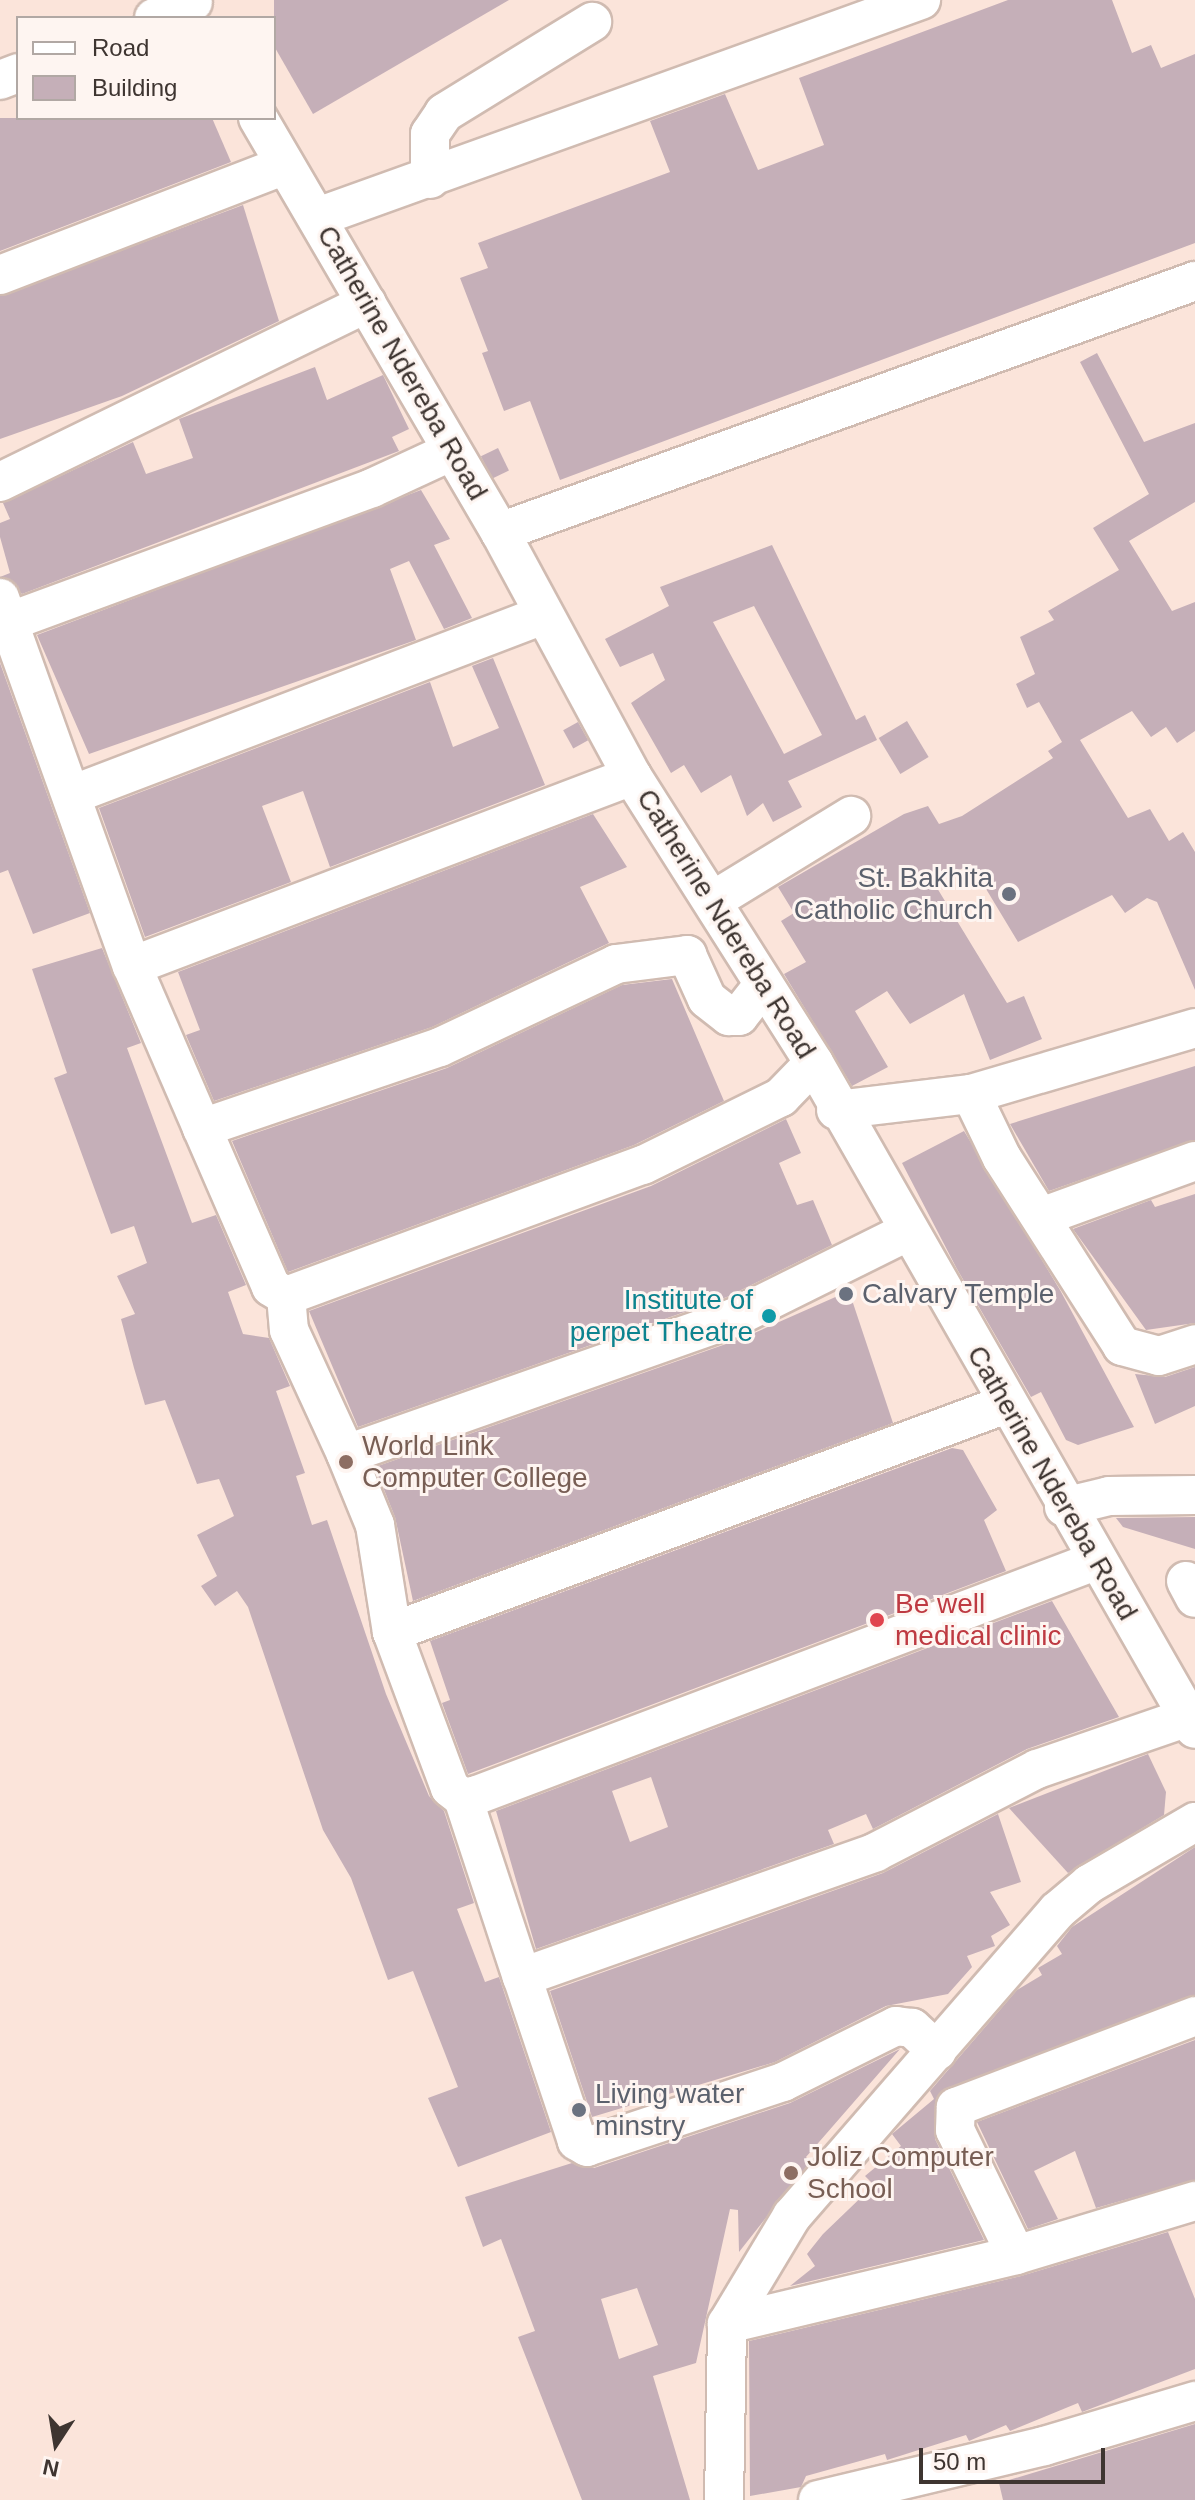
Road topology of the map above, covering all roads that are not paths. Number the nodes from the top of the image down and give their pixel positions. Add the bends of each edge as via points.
1 (921, 0) edge
2 (196, 7) edge
3 (162, 16) edge
4 (592, 22) dead end
5 (259, 120) edge
6 (285, 165) junction
7 (430, 179) junction
8 (318, 217) junction
9 (0, 275) edge
10 (1195, 281) edge
11 (367, 303) junction
12 (450, 452) junction
13 (0, 482) edge
14 (500, 532) junction
15 (4, 610) edge
16 (543, 615) junction
17 (632, 776) junction
18 (74, 794) junction
19 (851, 816) dead end
20 (714, 900) junction
21 (132, 966) junction
22 (763, 985) junction
23 (1195, 1028) edge
24 (814, 1063) junction
25 (971, 1094) junction
26 (836, 1110) junction
27 (202, 1128) junction
28 (1195, 1161) edge
29 (1044, 1216) junction
30 (909, 1231) junction
31 (286, 1296) junction
32 (1195, 1344) edge
33 (1006, 1404) junction
34 (346, 1454) junction
35 (1195, 1495) edge
36 (1064, 1507) junction
37 (1095, 1561) junction
38 (392, 1632) junction
39 (1192, 1723) edge
40 (463, 1798) junction
41 (1195, 1822) edge
42 (522, 1977) junction
43 (1195, 2016) edge
44 (937, 2051) junction
45 (1195, 2201) edge
46 (1016, 2255) junction
47 (727, 2324) junction
48 (1195, 2401) edge
49 (724, 2500) edge
50 (818, 2500) edge

1 - 7 street
2 - 3 street
4 - 7 street via 444,113 426,153
5 - 6 street, Catherine Ndereba Road
6 - 8 street, Catherine Ndereba Road
6 - 9 street
7 - 8 street
8 - 11 street, Catherine Ndereba Road
10 - 14 street
11 - 12 street, Catherine Ndereba Road
11 - 13 street
12 - 14 street, Catherine Ndereba Road
12 - 15 street via 357,493
14 - 16 street, Catherine Ndereba Road
15 - 18 street
16 - 17 street, Catherine Ndereba Road
16 - 18 street
17 - 20 street, Catherine Ndereba Road
17 - 21 street
18 - 21 street
19 - 20 street
20 - 22 street, Catherine Ndereba Road
21 - 27 street
22 - 24 street, Catherine Ndereba Road
22 - 27 street via 739,1016 729,1016 707,999 687,955 616,964 440,1047
23 - 25 street
24 - 26 street, Catherine Ndereba Road
24 - 31 street via 781,1097 643,1165
25 - 26 street
25 - 29 street via 1002,1158
26 - 30 street, Catherine Ndereba Road
27 - 31 street via 271,1287
28 - 29 street
29 - 32 street via 1122,1346 1159,1356
30 - 33 street, Catherine Ndereba Road
30 - 34 street via 736,1317
31 - 34 street via 289,1330
33 - 36 street, Catherine Ndereba Road
33 - 38 street
34 - 38 street via 375,1525
35 - 36 street via 1109,1496
36 - 37 street, Catherine Ndereba Road
37 - 39 street, Catherine Ndereba Road
37 - 40 street
38 - 40 street via 441,1769
39 - 42 street via 1037,1769 876,1852
40 - 42 street
41 - 44 street via 1089,1884 1057,1911
42 - 44 street via 577,2141 587,2147 783,2082 896,2026 912,2028
43 - 46 street via 956,2107 955,2130
44 - 47 street via 792,2216
45 - 46 street
46 - 47 street
47 - 49 street
48 - 50 street via 1044,2446

